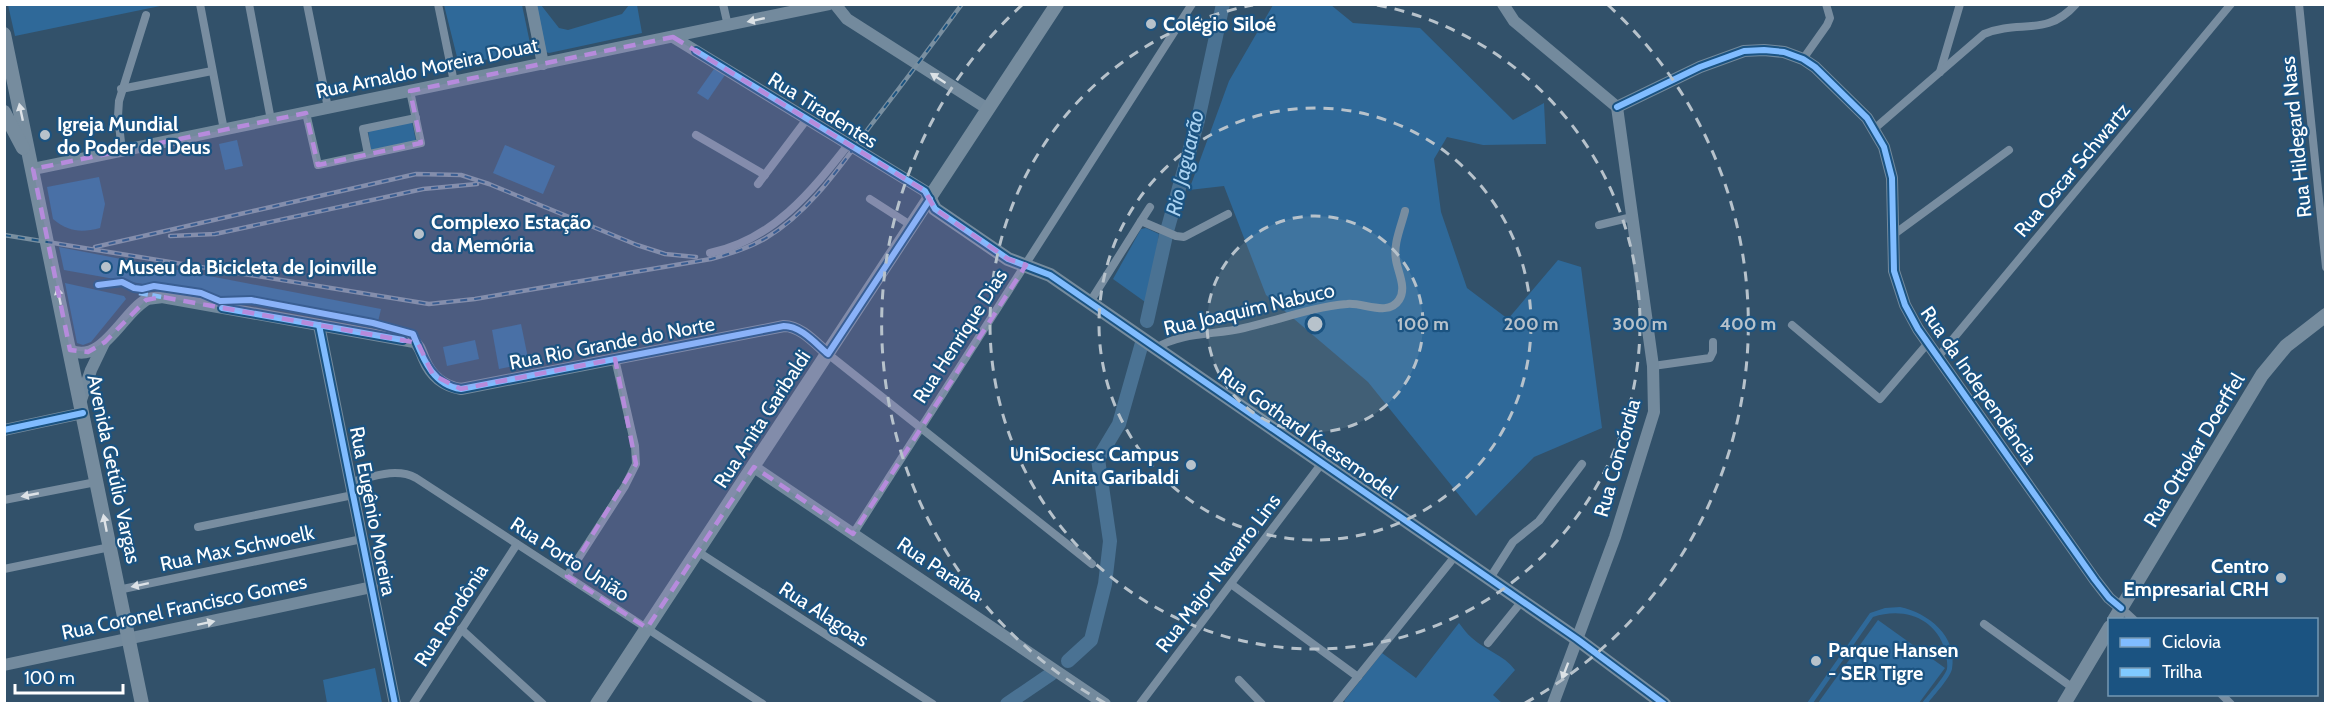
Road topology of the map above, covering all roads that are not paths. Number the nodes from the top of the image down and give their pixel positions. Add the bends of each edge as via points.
1 (200, 4) edge
2 (249, 4) edge
3 (307, 4) edge
4 (438, 4) edge
5 (531, 4) edge
6 (723, 4) edge
7 (829, 4) edge
8 (835, 4) edge
9 (1057, 4) edge
10 (1192, 4) edge
11 (1503, 4) edge
12 (1826, 4) edge
13 (1960, 4) edge
14 (2076, 4) edge
15 (2231, 4) edge
16 (2299, 4) edge
17 (812, 8) junction
18 (146, 15) dead end
19 (847, 19) junction
20 (728, 26) junction
21 (700, 32) junction
22 (4, 34) edge
23 (673, 37) junction
24 (696, 51) junction
25 (1803, 59) junction
26 (543, 64) junction
27 (212, 71) junction
28 (1940, 73) junction
29 (9, 77) edge
30 (454, 82) junction
31 (122, 89) junction
32 (411, 91) junction
33 (1617, 107) junction
34 (328, 108) junction
35 (988, 109) junction
36 (4, 112) edge
37 (306, 113) junction
38 (416, 118) junction
39 (807, 119) junction
40 (271, 120) junction
41 (1874, 129) junction
42 (224, 130) junction
43 (696, 135) dead end
44 (848, 145) junction
45 (2009, 150) dead end
46 (122, 151) junction
47 (368, 154) junction
48 (33, 169) junction
49 (765, 175) junction
50 (758, 184) dead end
51 (870, 199) dead end
52 (930, 199) junction
53 (1150, 207) dead end
54 (1405, 211) dead end
55 (1228, 214) dead end
56 (1632, 217) junction
57 (1141, 221) junction
58 (1599, 225) dead end
59 (912, 226) junction
60 (1893, 235) junction
61 (710, 252) dead end
62 (1026, 264) junction
63 (2325, 267) edge
64 (1090, 302) junction
65 (2325, 314) edge
66 (319, 325) junction
67 (1792, 325) dead end
68 (105, 342) junction
69 (1713, 342) dead end
70 (1928, 343) junction
71 (1156, 348) junction
72 (70, 350) junction
73 (828, 354) junction
74 (1938, 357) junction
75 (615, 359) junction
76 (1653, 366) junction
77 (81, 408) junction
78 (921, 428) junction
79 (4, 430) edge
80 (1322, 463) junction
81 (1582, 464) dead end
82 (754, 467) junction
83 (96, 482) junction
84 (351, 482) junction
85 (353, 495) junction
86 (4, 500) edge
87 (198, 527) dead end
88 (853, 534) junction
89 (362, 540) junction
90 (517, 544) junction
91 (110, 547) junction
92 (698, 551) junction
93 (1456, 555) junction
94 (1092, 564) dead end
95 (4, 569) edge
96 (567, 576) junction
97 (1490, 578) junction
98 (1231, 584) junction
99 (372, 587) junction
100 (118, 590) junction
101 (1522, 601) junction
102 (2117, 614) edge
103 (1984, 624) dead end
104 (647, 628) junction
105 (461, 629) junction
106 (2108, 629) edge
107 (128, 639) junction
108 (1577, 639) junction
109 (1488, 643) dead end
110 (4, 666) edge
111 (1358, 677) junction
112 (1239, 680) dead end
113 (2073, 688) junction
114 (2066, 702) edge
115 (142, 704) edge
116 (395, 704) edge
117 (412, 704) edge
118 (543, 704) edge
119 (597, 704) edge
120 (763, 704) edge
121 (933, 704) edge
122 (1105, 704) edge
123 (1140, 704) edge
124 (1262, 704) edge
125 (1336, 704) edge
126 (1553, 704) edge
127 (1664, 704) edge

1 - 27 street
2 - 40 street
3 - 34 street
4 - 30 street
5 - 26 street
6 - 20 street
7 - 17 street, Rua Arnaldo Moreira Douat
8 - 19 street
9 - 35 main road, Rua Anita Garibaldi
10 - 62 street, Rua Henrique Dias
11 - 33 street via 1514,21
12 - 25 street via 1830,18
13 - 28 street
14 - 28 street via 2054,23 1984,34
15 - 74 street, Rua Oscar Schwartz
16 - 63 street, Rua Hildegard Nass
17 - 19 street
17 -> 20 street, Rua Arnaldo Moreira Douat
18 - 31 street
35 -> 19 street
20 - 21 street, Rua Arnaldo Moreira Douat
21 - 23 street, Rua Arnaldo Moreira Douat
21 - 24 street via 694,39
22 - 29 main road, Avenida Getúlio Vargas
23 - 24 street, Rua Tiradentes
23 - 26 street, Rua Arnaldo Moreira Douat
24 - 39 street, Rua Tiradentes
25 - 33 street, Rua da Independência via 1784,52 1744,51 1700,67
25 - 41 street, Rua da Independência via 1832,82
26 - 30 street, Rua Arnaldo Moreira Douat
27 - 31 street
27 - 42 street
28 - 41 street
48 -> 29 main road, Avenida Getúlio Vargas
30 - 32 street, Rua Arnaldo Moreira Douat
31 - 46 street via 118,116
32 - 34 street, Rua Arnaldo Moreira Douat
32 - 38 street
33 - 56 street, Rua Concórdia
34 - 37 street, Rua Arnaldo Moreira Douat
35 - 52 main road, Rua Anita Garibaldi
36 - 48 main road
37 - 40 street, Rua Arnaldo Moreira Douat
37 - 47 street via 318,165
38 - 47 street via 363,129
38 - 47 street via 421,143
39 - 44 street, Rua Tiradentes
39 - 49 street
40 - 42 street, Rua Arnaldo Moreira Douat
41 - 60 street, Rua da Independência via 1889,161
42 - 46 street, Rua Arnaldo Moreira Douat
43 - 49 street
44 - 52 street, Rua Tiradentes via 925,192
44 - 61 street via 786,216 739,244
45 - 60 street
46 - 48 street, Rua Arnaldo Moreira Douat
72 -> 48 main road, Avenida Getúlio Vargas
49 - 50 street
51 - 59 street
52 - 59 main road, Rua Anita Garibaldi
52 - 62 main road, Rua Gothard Kaesemodel via 935,209 1008,259
53 - 57 street
54 - 71 street, Rua Joaquim Nabuco via 1395,253 1401,294 1391,307 1352,303 1328,307 1239,329 1174,339
55 - 57 street via 1191,235 1176,236
56 - 58 street
56 - 76 street, Rua Concórdia
57 - 64 street
59 - 73 main road, Rua Anita Garibaldi
60 - 70 street, Rua da Independência via 1898,287
62 - 64 main road, Rua Gothard Kaesemodel via 1050,274
62 - 78 street, Rua Henrique Dias
64 - 71 main road, Rua Gothard Kaesemodel
65 - 102 main road, Rua Ottokar Doerffel via 2286,346 2262,375
66 - 68 street via 153,298 140,304
66 - 75 street, Rua Rio Grande do Norte via 417,343 433,375 447,386 461,389
66 - 84 street, Rua Eugênio Moreira
67 - 70 street via 1880,399
68 - 72 street via 81,354
68 - 77 street via 91,370
69 - 76 street via 1710,358
70 - 74 street, Rua da Independência
71 - 80 main road, Rua Gothard Kaesemodel
72 - 77 main road, Avenida Getúlio Vargas
73 - 75 street, Rua Rio Grande do Norte via 801,331 784,326
73 - 78 street
73 - 82 main road, Rua Anita Garibaldi
74 - 102 street, Rua da Independência
75 - 96 street via 636,464
76 - 108 street, Rua Concórdia via 1655,401 1651,424
77 - 79 street
77 - 83 main road, Avenida Getúlio Vargas
78 - 88 street, Rua Henrique Dias
78 - 94 street
80 - 93 main road, Rua Gothard Kaesemodel
80 - 98 street, Rua Major Navarro Lins
81 - 97 street via 1539,521 1513,542
82 - 88 street, Rua Paraíba
82 - 92 main road, Rua Anita Garibaldi
83 -> 86 street
91 -> 83 main road, Avenida Getúlio Vargas
84 - 85 street, Rua Eugênio Moreira
84 - 90 street, Rua Porto União via 394,473 409,474
85 - 87 street
85 - 89 street, Rua Eugênio Moreira
88 - 122 street, Rua Paraíba
89 - 99 street, Rua Eugênio Moreira
89 -> 100 street, Rua Max Schwoelk
90 - 96 street, Rua Porto União
90 - 105 street, Rua Rondônia
91 - 95 street
91 - 100 main road, Avenida Getúlio Vargas
92 - 104 main road, Rua Anita Garibaldi
92 - 121 street, Rua Alagoas
93 - 97 main road, Rua Gothard Kaesemodel
93 - 111 street
96 - 104 street, Rua Porto União
97 - 101 main road, Rua Gothard Kaesemodel
98 - 111 street
98 - 123 street, Rua Major Navarro Lins
107 -> 99 street, Rua Coronel Francisco Gomes
99 - 116 street, Rua Eugênio Moreira
100 - 107 main road, Avenida Getúlio Vargas
101 - 108 main road, Rua Gothard Kaesemodel
101 - 109 street
103 - 113 street
104 - 119 main road, Rua Anita Garibaldi
104 - 120 street, Rua Porto União
105 - 117 street, Rua Rondônia
105 - 118 street
106 - 113 main road
107 - 110 street, Rua Coronel Francisco Gomes
107 - 115 main road, Avenida Getúlio Vargas
108 -> 126 street, Rua Concórdia
108 - 127 main road, Rua Gothard Kaesemodel
111 - 125 street
112 - 124 street
113 - 114 main road

